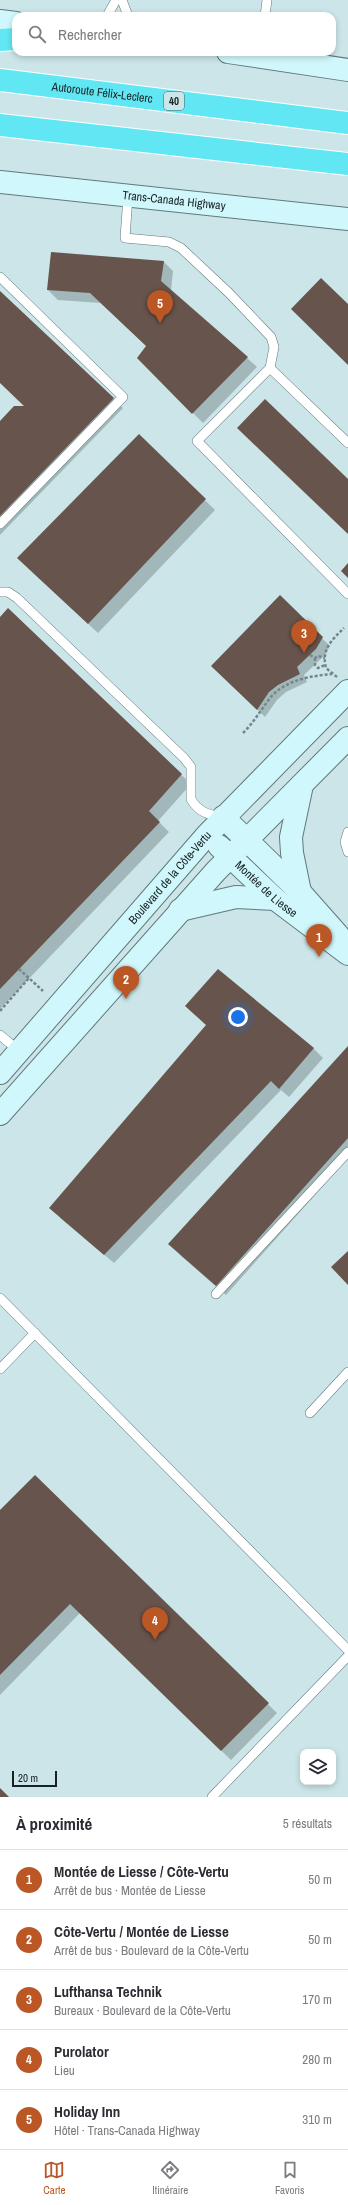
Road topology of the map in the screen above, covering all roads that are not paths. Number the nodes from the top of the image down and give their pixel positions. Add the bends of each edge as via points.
1 (116, 0) edge
2 (122, 0) edge
3 (267, 0) edge
4 (109, 12) edge
5 (126, 12) edge
6 (266, 12) edge
7 (0, 21) edge
8 (12, 22) edge
9 (12, 39) edge
10 (0, 40) edge
11 (270, 56) edge
12 (348, 70) edge
13 (0, 80) edge
14 (348, 123) edge
15 (0, 125) edge
16 (348, 164) edge
17 (0, 182) edge
18 (128, 196) junction
19 (348, 219) edge
20 (0, 277) edge
21 (270, 368) junction
22 (348, 443) edge
23 (0, 524) edge
24 (0, 592) edge
25 (348, 594) edge
26 (344, 685) edge
27 (346, 745) edge
28 (302, 784) junction
29 (212, 822) junction
30 (348, 832) edge
31 (247, 839) junction
32 (348, 852) edge
33 (229, 857) junction
34 (300, 892) junction
35 (275, 899) junction
36 (180, 910) junction
37 (348, 947) edge
38 (348, 954) edge
39 (0, 1035) edge
40 (19, 1051) junction
41 (0, 1073) edge
42 (0, 1114) edge
43 (348, 1152) edge
44 (216, 1294) dead end
45 (0, 1298) edge
46 (35, 1333) junction
47 (0, 1369) edge
48 (348, 1372) edge
49 (310, 1413) dead end
50 (348, 1650) edge
51 (348, 1656) edge
52 (212, 1797) edge

1 - 4 lane
2 - 5 lane
3 - 6 lane
7 - 8 street
9 - 10 highway
11 - 12 street
13 - 14 highway, Autoroute Félix-Leclerc / 40
15 - 16 highway
17 - 18 street, Trans-Canada Highway
18 - 19 street, Trans-Canada Highway
18 - 21 lane via 125,238 169,242 192,257 271,337 274,347
20 - 23 lane via 123,397
21 - 22 lane
21 - 25 lane via 197,441
24 - 29 lane via 8,592 17,598 189,763 191,799
26 - 29 street, Boulevard de la Côte-Vertu
27 - 28 street
28 - 31 street
28 - 34 street via 291,837
29 - 31 street, Montée de Liesse
29 - 33 street, Montée de Liesse
29 - 40 street, Boulevard de la Côte-Vertu
30 - 32 lane via 345,842
31 - 33 street
31 - 34 street, Montée de Liesse
33 - 35 street, Montée de Liesse
33 - 36 street
34 - 37 street, Montée de Liesse
35 - 36 street via 236,897
35 - 38 street, Montée de Liesse
36 - 42 street
39 - 40 lane
40 - 41 street, Boulevard de la Côte-Vertu
43 - 44 lane
45 - 46 lane
46 - 47 lane
46 - 50 lane
48 - 49 lane
51 - 52 lane

